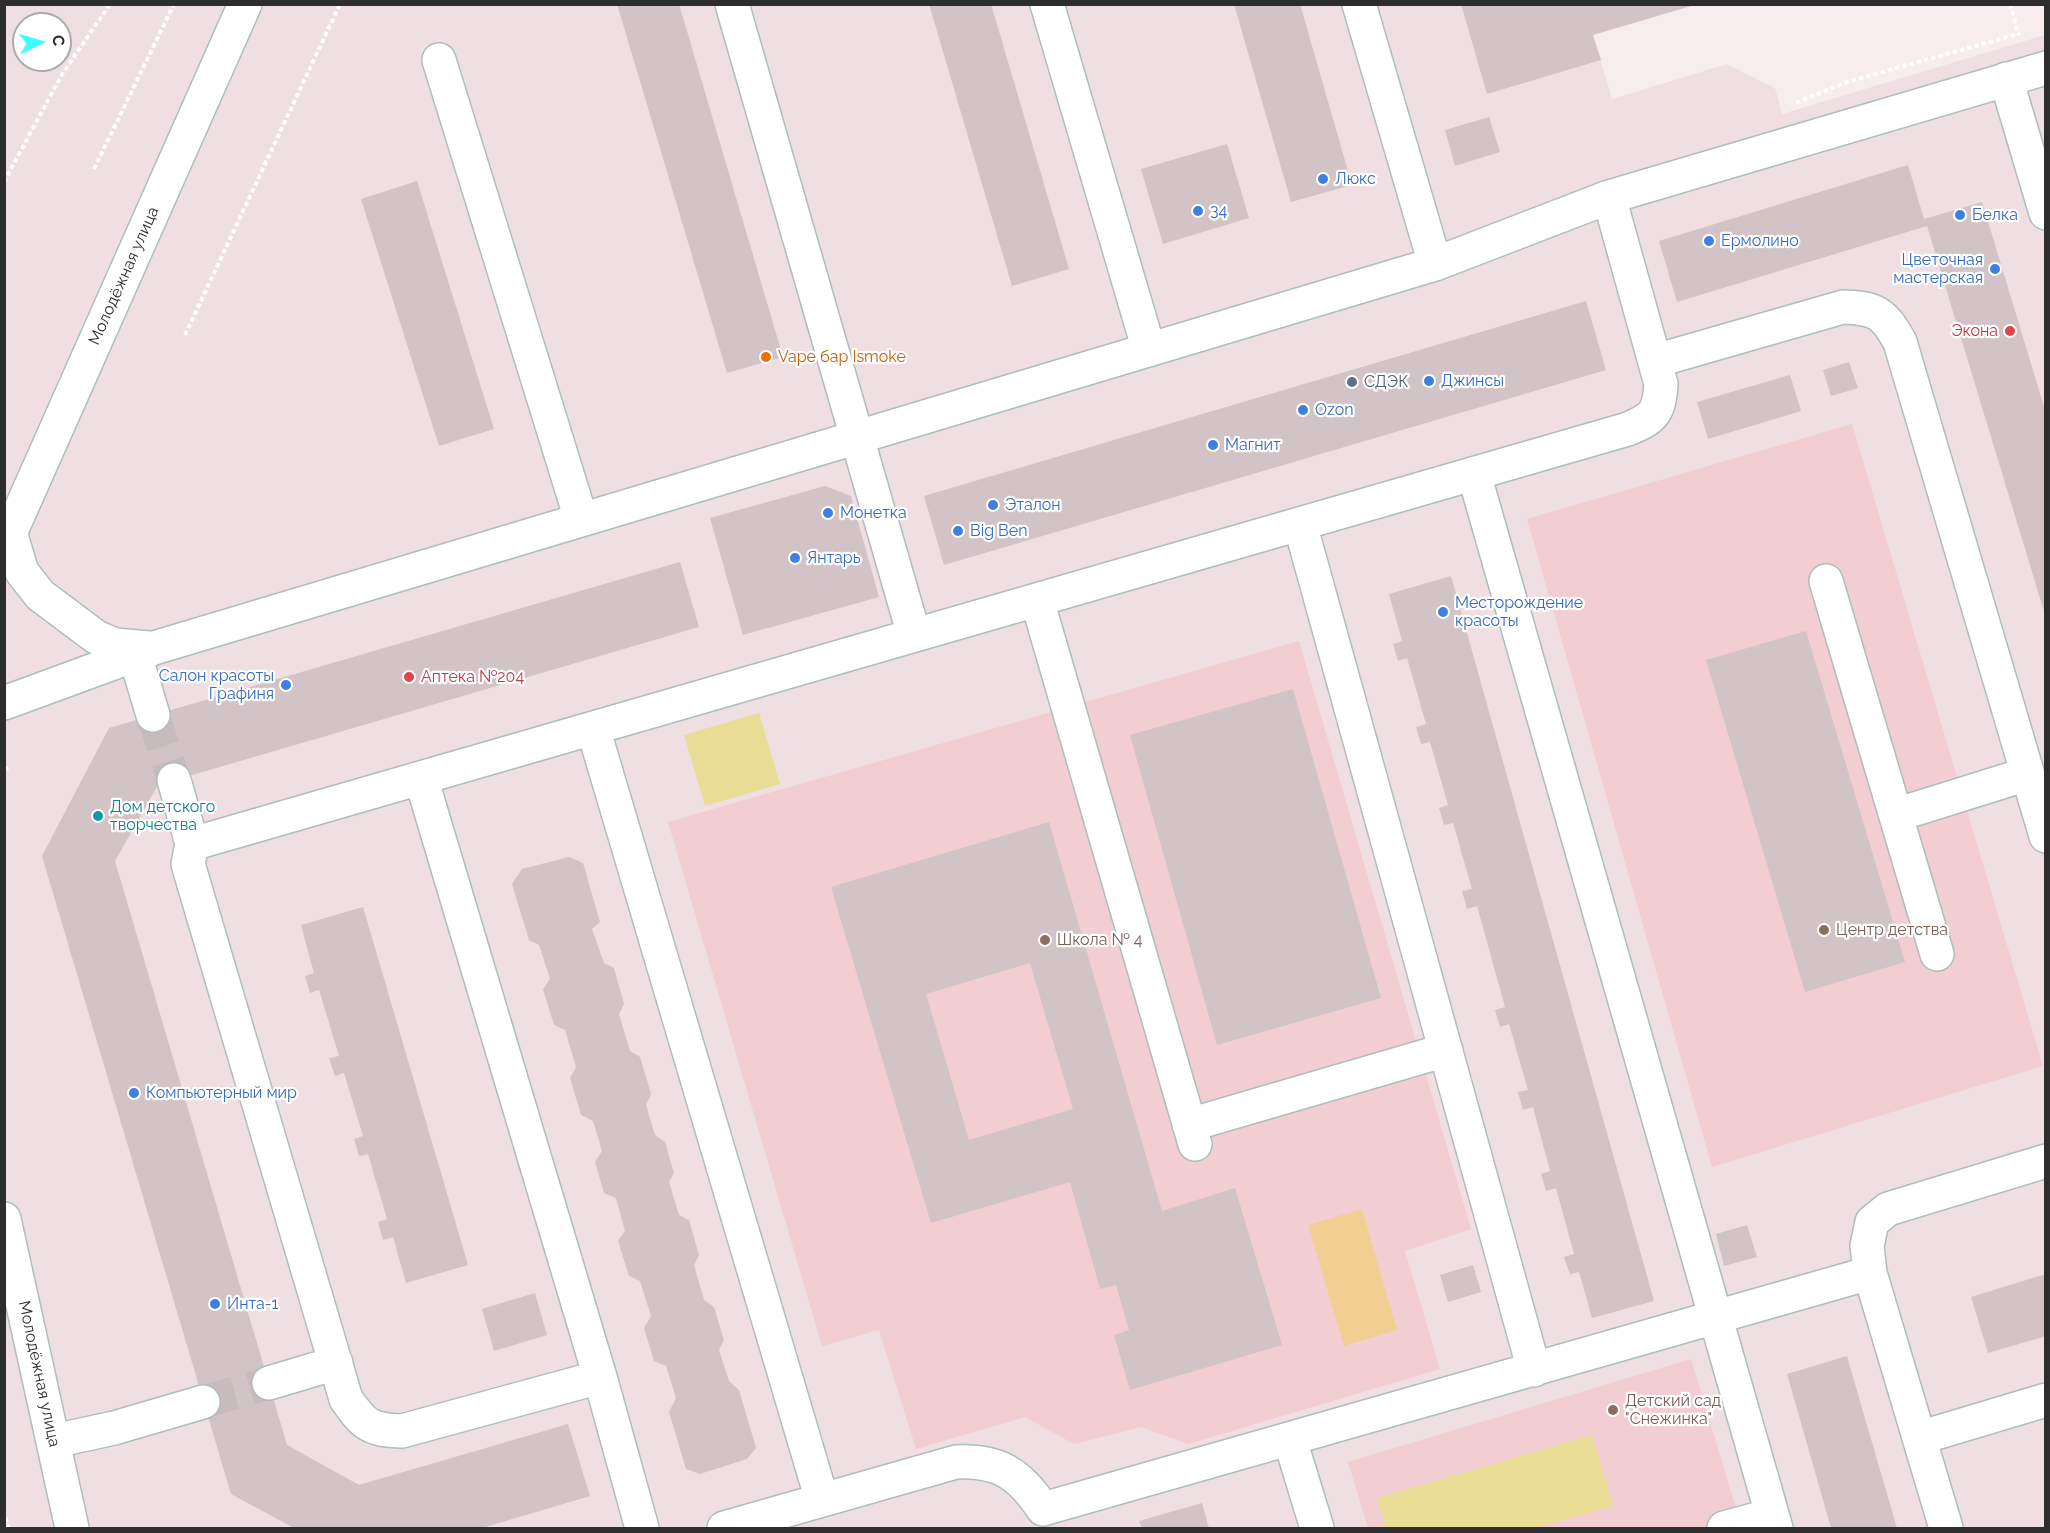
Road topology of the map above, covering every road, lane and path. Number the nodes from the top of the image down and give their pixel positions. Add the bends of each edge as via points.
1 (110, 4) edge
2 (174, 4) edge
3 (245, 4) edge
4 (340, 4) edge
5 (732, 4) edge
6 (1047, 4) edge
7 (1359, 4) edge
8 (438, 60) dead end
9 (2046, 68) edge
10 (2006, 79) junction
11 (94, 169) dead end
12 (4, 182) edge
13 (1609, 197) junction
14 (2046, 213) edge
15 (1435, 264) junction
16 (185, 335) dead end
17 (1149, 350) junction
18 (1655, 361) junction
19 (858, 436) junction
20 (1474, 474) junction
21 (581, 519) junction
22 (1300, 524) junction
23 (7, 539) edge
24 (1826, 581) dead end
25 (1037, 600) junction
26 (914, 635) junction
27 (144, 651) junction
28 (4, 703) edge
29 (153, 715) tunnel mouth
30 (593, 728) junction
31 (10, 768) dead end
32 (4, 769) edge
33 (2027, 774) junction
34 (421, 778) junction
35 (174, 780) tunnel mouth
36 (1896, 815) junction
37 (2046, 836) edge
38 (192, 844) junction
39 (1937, 954) dead end
40 (1446, 1050) junction
41 (2046, 1161) edge
42 (4, 1219) edge
43 (1870, 1273) junction
44 (1715, 1318) junction
45 (336, 1364) junction
46 (1534, 1370) junction
47 (600, 1377) junction
48 (269, 1383) tunnel mouth
49 (2046, 1400) edge
50 (203, 1402) tunnel mouth
51 (1919, 1438) junction
52 (1290, 1440) junction
53 (54, 1441) junction
54 (822, 1500) junction
55 (4, 1510) edge
56 (1046, 1519) edge
57 (1774, 1522) edge
58 (8, 1528) edge
59 (72, 1528) edge
60 (642, 1528) edge
61 (724, 1528) edge
62 (1317, 1528) edge
63 (1724, 1528) edge
64 (1946, 1528) edge

1 - 12 path via 61,76
2 - 11 path
3 - 23 street, Молодёжная улица
4 - 16 path
5 - 19 street
6 - 17 street
7 - 15 street
8 - 21 street
9 - 10 street
10 - 13 street
10 - 14 street
13 - 15 street
13 - 18 street
15 - 17 street
17 - 19 street
18 - 20 street via 1661,384 1660,405 1649,421
18 - 33 street via 1843,307 1867,308 1888,320 1899,342
19 - 21 street
19 - 26 street
20 - 22 street
20 - 44 street
21 - 27 street
22 - 25 street
22 - 40 street
23 - 27 street via 22,572 40,595 96,637
24 - 36 street
25 - 26 street
25 - 40 street via 1192,1135
26 - 30 street
27 - 28 street
27 - 29 street
30 - 34 street
30 - 54 street
31 - 32 path
33 - 36 street
33 - 37 street
34 - 38 street
34 - 47 street
35 - 38 street
36 - 39 street
38 - 45 street via 188,864
40 - 46 street
41 - 43 street via 1888,1209 1872,1222 1867,1246
42 - 53 street, Молодёжная улица
43 - 44 street
43 - 51 street
44 - 46 street
44 - 57 street
45 - 47 street via 346,1399 361,1422 380,1431 402,1431
45 - 48 street
46 - 52 street
47 - 60 street
49 - 51 street
50 - 53 street
51 - 64 street
52 - 56 street
52 - 62 street
53 - 59 street, Молодёжная улица
54 - 56 street via 956,1462 981,1461 1005,1470 1028,1486
54 - 61 street
55 - 58 path
57 - 63 street

